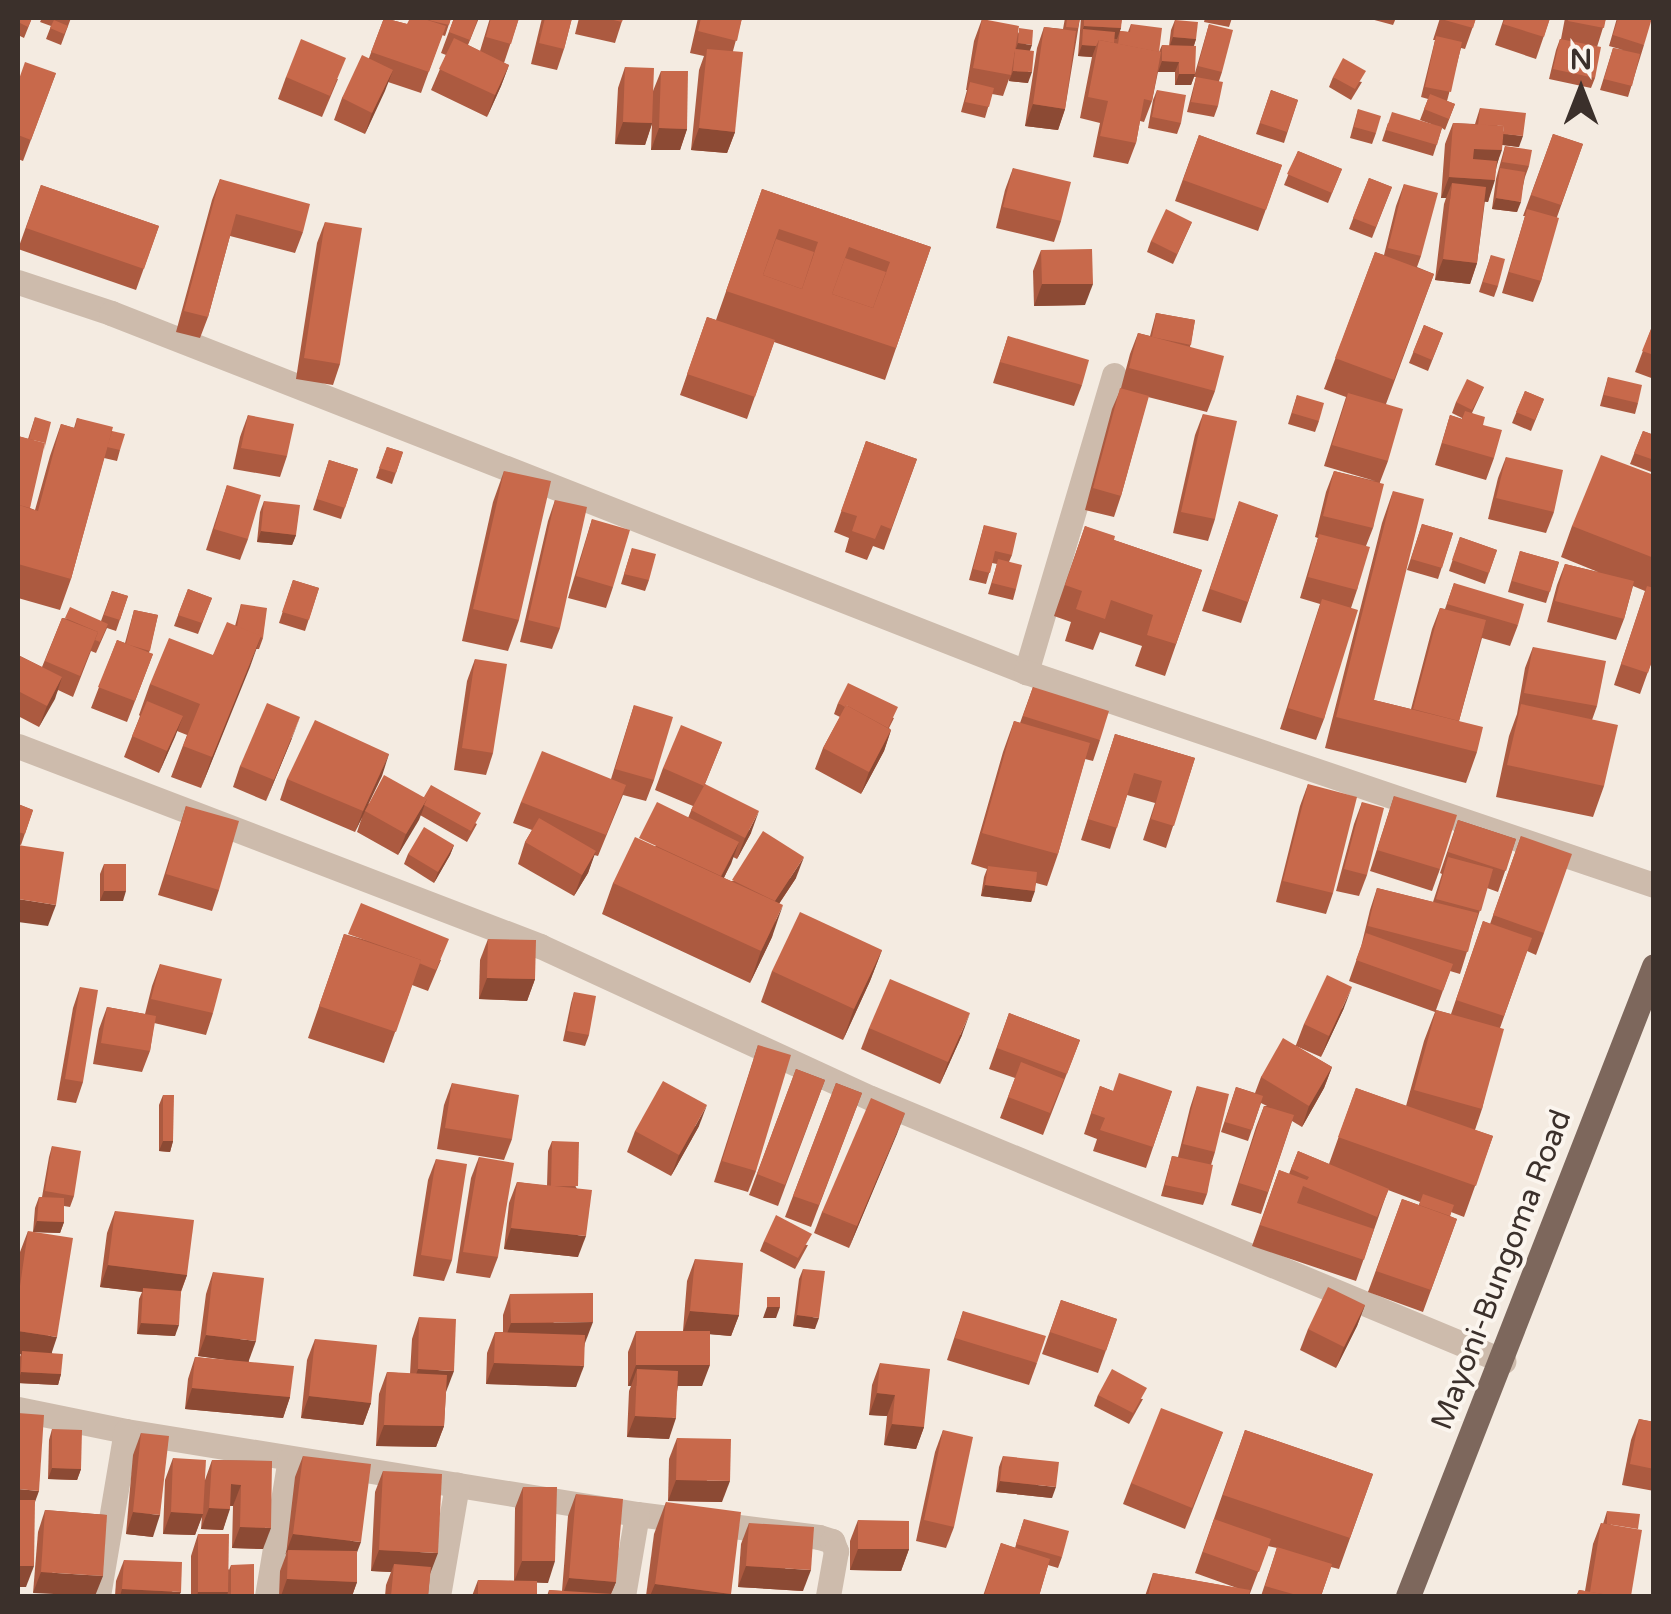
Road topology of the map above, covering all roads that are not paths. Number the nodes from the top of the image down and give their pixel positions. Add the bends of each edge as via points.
1 (18, 282) edge
2 (1114, 375) dead end
3 (1026, 672) junction
4 (18, 746) edge
5 (1654, 885) edge
6 (1654, 966) edge
7 (1503, 1361) junction
8 (18, 1409) edge
9 (126, 1431) junction
10 (290, 1459) junction
11 (457, 1485) junction
12 (637, 1514) junction
13 (98, 1596) edge
14 (267, 1596) edge
15 (438, 1596) edge
16 (623, 1596) edge
17 (828, 1596) edge
18 (1408, 1596) edge

1 - 3 street
2 - 3 street
3 - 5 street
4 - 7 street via 540,946 871,1098
6 - 7 main road, Mayoni-Bungoma Road
7 - 18 main road, Mayoni-Bungoma Road
8 - 9 street
9 - 10 street
9 - 13 street
10 - 11 street
10 - 14 street
11 - 12 street
11 - 15 street
12 - 16 street
12 - 17 street via 832,1541

